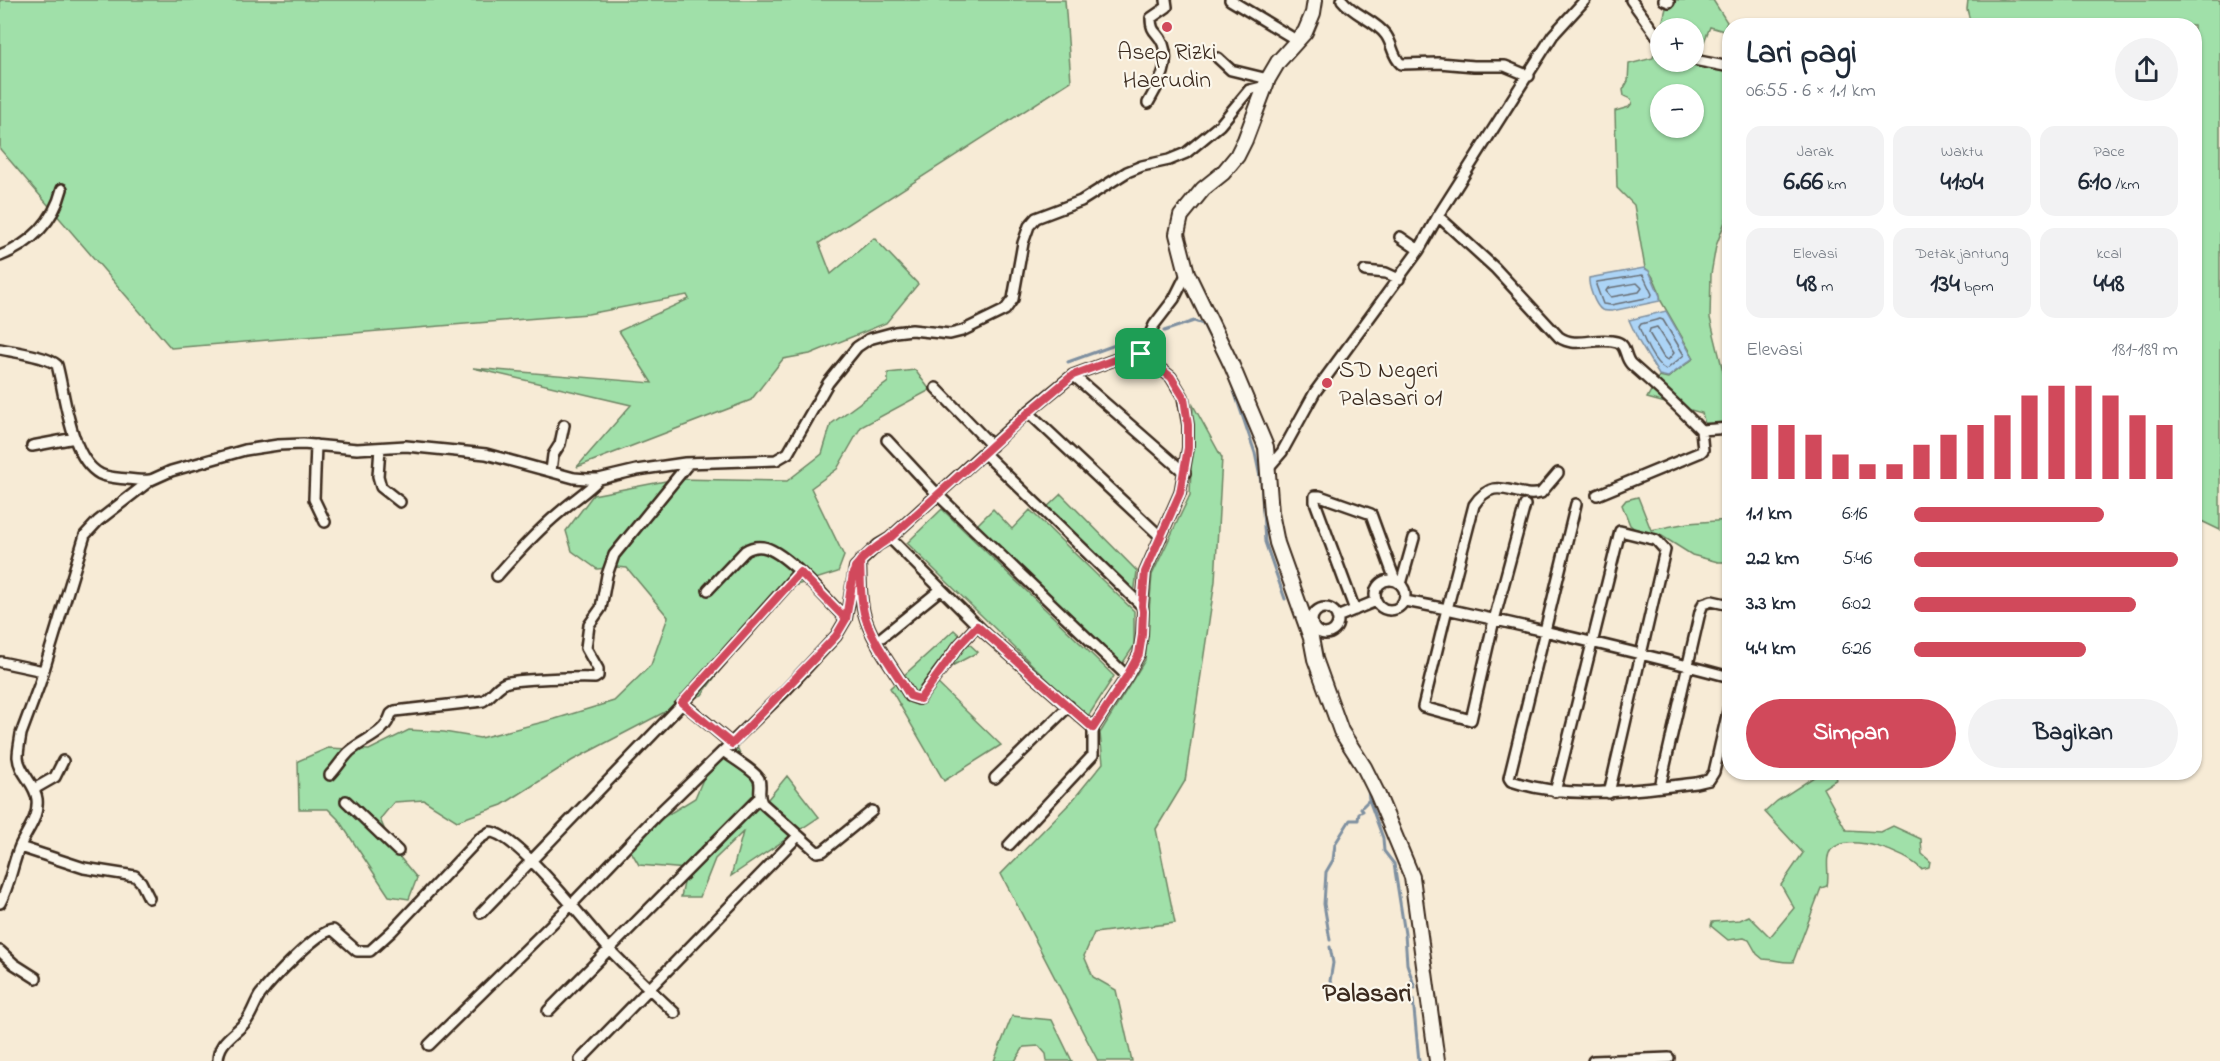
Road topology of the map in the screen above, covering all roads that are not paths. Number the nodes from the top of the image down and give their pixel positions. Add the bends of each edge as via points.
1 (1166, 0) edge
2 (1230, 0) edge
3 (1315, 0) edge
4 (1342, 0) edge
5 (1585, 0) edge
6 (1631, 0) edge
7 (1650, 26) edge
8 (1298, 40) junction
9 (1218, 58) dead end
10 (1704, 62) edge
11 (1722, 65) edge
12 (1529, 76) junction
13 (1266, 82) junction
14 (1148, 103) dead end
15 (62, 189) dead end
16 (1438, 216) junction
17 (1400, 237) dead end
18 (1419, 250) junction
19 (0, 256) edge
20 (1365, 271) dead end
21 (1187, 273) junction
22 (1399, 279) junction
23 (0, 349) edge
24 (1141, 354) junction
25 (1073, 375) junction
26 (936, 388) dead end
27 (1029, 412) junction
28 (564, 425) dead end
29 (1722, 429) edge
30 (1701, 430) junction
31 (75, 438) junction
32 (887, 440) dead end
33 (315, 445) junction
34 (32, 446) dead end
35 (993, 446) junction
36 (380, 448) junction
37 (985, 454) junction
38 (689, 463) junction
39 (1269, 467) junction
40 (551, 471) junction
41 (1558, 472) dead end
42 (1185, 473) junction
43 (599, 479) junction
44 (151, 480) junction
45 (938, 495) junction
46 (1597, 495) dead end
47 (400, 502) dead end
48 (1576, 504) dead end
49 (1525, 506) dead end
50 (325, 522) dead end
51 (1161, 537) junction
52 (890, 538) junction
53 (1414, 538) dead end
54 (860, 561) junction
55 (800, 572) junction
56 (497, 576) dead end
57 (1398, 582) junction
58 (708, 590) dead end
59 (940, 590) junction
60 (1376, 601) junction
61 (1405, 601) junction
62 (1722, 603) edge
63 (1142, 606) junction
64 (1447, 609) junction
65 (1355, 610) junction
66 (1337, 617) junction
67 (846, 619) junction
68 (1494, 620) junction
69 (977, 626) junction
70 (1309, 626) junction
71 (1544, 631) junction
72 (882, 637) dead end
73 (1592, 644) junction
74 (1640, 655) junction
75 (2, 662) dead end
76 (1688, 666) junction
77 (43, 671) junction
78 (1722, 675) edge
79 (1127, 676) junction
80 (682, 703) junction
81 (1069, 706) junction
82 (1093, 728) junction
83 (1722, 737) edge
84 (732, 744) junction
85 (723, 751) junction
86 (63, 761) dead end
87 (330, 775) dead end
88 (995, 778) dead end
89 (1660, 787) junction
90 (34, 789) junction
91 (1555, 792) junction
92 (1609, 793) junction
93 (759, 798) junction
94 (346, 801) dead end
95 (872, 811) dead end
96 (798, 836) junction
97 (1009, 845) dead end
98 (20, 847) junction
99 (398, 851) dead end
100 (531, 861) junction
101 (149, 898) dead end
102 (0, 903) edge
103 (572, 904) junction
104 (481, 913) dead end
105 (609, 949) junction
106 (0, 951) edge
107 (36, 978) dead end
108 (649, 987) junction
109 (548, 1011) dead end
110 (675, 1013) dead end
111 (429, 1045) dead end
112 (1669, 1058) dead end
113 (580, 1060) edge
114 (218, 1061) edge
115 (1437, 1061) edge
116 (1593, 1061) edge

1 - 14 street via 1167,7 1151,18 1151,28 1162,44 1164,74
2 - 8 street
3 - 8 main road via 1309,23
4 - 12 street via 1378,26 1401,64 1504,66
5 - 12 street via 1553,35
6 - 7 street
8 - 13 main road
9 - 13 street via 1231,70
10 - 11 street
12 - 16 street
13 - 21 main road via 1237,156 1181,216 1177,234
13 - 38 street via 1249,90 1220,126 1186,153 1127,172 1081,201 1036,218 1023,243 1013,299 1005,310 950,334 912,330 869,339 857,347 828,383 794,444 776,459
15 - 19 street via 47,222 16,250
16 - 18 street
16 - 30 street via 1495,268 1559,337 1567,343 1620,342 1627,361
17 - 18 street
18 - 22 street
20 - 22 street
21 - 24 street via 1154,325
21 - 39 main road via 1260,430
22 - 39 street via 1315,392 1282,452
23 - 31 street via 46,357 57,365
24 - 25 street
24 - 42 street via 1171,377 1184,398 1188,425
25 - 27 street
25 - 42 street
26 - 35 street
27 - 35 street
27 - 51 street
28 - 40 street
29 - 30 street
30 - 46 street via 1701,453
31 - 34 street
31 - 44 street via 100,474
32 - 45 street
33 - 36 street
33 - 44 street via 245,450
33 - 50 street via 314,499
35 - 37 street
36 - 40 street via 486,454
36 - 47 street via 381,487
37 - 45 street
37 - 63 street
38 - 43 street
38 - 87 street via 614,555 601,608 589,625 586,648 598,676 516,679 502,684 483,701 395,711 380,732 350,751
39 - 70 main road via 1277,543
40 - 43 street via 574,478
41 - 64 street via 1541,493 1527,495 1500,487 1479,498
42 - 51 street
43 - 56 street via 522,547
44 - 77 street via 85,535
45 - 52 street
45 - 79 street
48 - 71 street
49 - 68 street
51 - 63 street via 1145,572
52 - 54 street
52 - 59 street
53 - 57 street
54 - 67 street via 853,573
54 - 69 street via 864,612 873,639 910,696 920,699
55 - 58 street via 774,551 752,547
55 - 67 street
55 - 80 street
57 - 60 street via 1380,584
57 - 61 street via 1405,591
57 - 65 street via 1371,514 1315,496
59 - 69 street
59 - 72 street
60 - 61 street via 1389,610
60 - 65 street
61 - 64 street
62 - 76 street via 1703,604
63 - 79 street via 1139,654
64 - 68 street
64 - 68 street via 1423,707 1471,720
65 - 66 street
66 - 70 street via 1331,610 1323,609 1315,613
66 - 70 street via 1337,626 1328,634
67 - 84 street via 836,636
68 - 71 street
69 - 81 street
70 - 115 main road via 1315,660 1341,731 1377,793 1412,877
71 - 73 street
71 - 91 street via 1509,778
73 - 74 street
73 - 74 street via 1620,531 1656,540 1665,550
73 - 91 street
74 - 76 street
74 - 92 street
75 - 77 street
76 - 78 street
76 - 89 street
77 - 90 street via 19,750 20,765
79 - 82 street
80 - 84 street
80 - 100 street
81 - 82 street
81 - 88 street
82 - 97 street via 1094,755
83 - 89 street via 1709,780
84 - 85 street
85 - 93 street via 757,776
85 - 103 street
86 - 90 street via 54,777
89 - 92 street
90 - 98 street via 34,822
91 - 92 street
93 - 96 street
93 - 105 street
94 - 99 street
95 - 96 street via 822,852
96 - 108 street
98 - 101 street via 84,868 135,876
98 - 102 street
100 - 103 street
100 - 104 street
100 - 114 street via 501,835 490,832 370,951 357,951 333,930 325,931 259,997 246,1022 224,1041
103 - 105 street
103 - 111 street
105 - 108 street
105 - 109 street
106 - 107 street
108 - 110 street
108 - 113 street
112 - 116 street

